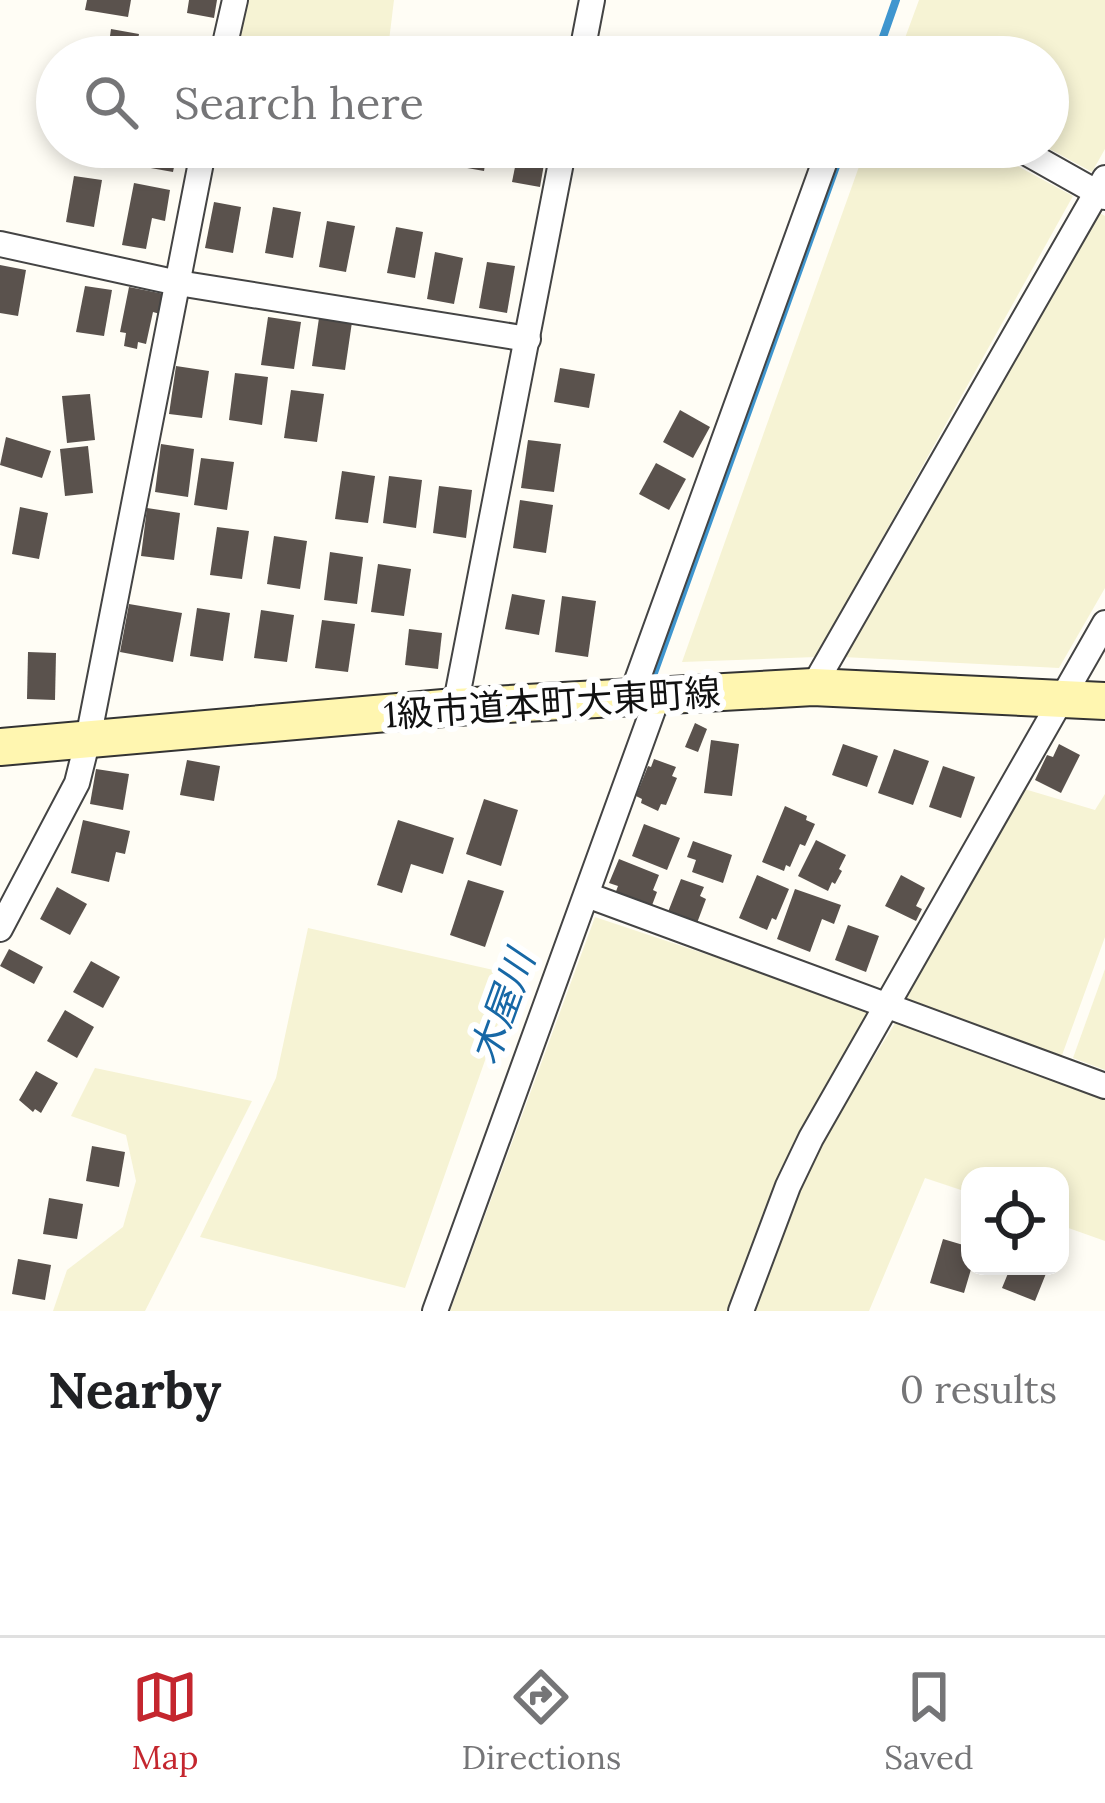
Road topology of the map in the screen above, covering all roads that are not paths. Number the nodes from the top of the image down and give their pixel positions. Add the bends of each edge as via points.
1 (235, 0) edge
2 (592, 0) edge
3 (227, 36) edge
4 (585, 36) edge
5 (200, 168) edge
6 (560, 168) edge
7 (823, 168) edge
8 (1059, 168) edge
9 (1102, 189) edge
10 (0, 244) edge
11 (178, 283) junction
12 (528, 339) junction
13 (1105, 622) edge
14 (813, 687) junction
15 (644, 697) junction
16 (1061, 698) junction
17 (1105, 700) edge
18 (455, 707) junction
19 (88, 739) junction
20 (0, 747) edge
21 (587, 895) junction
22 (0, 928) edge
23 (886, 1004) junction
24 (1105, 1086) edge
25 (435, 1311) edge
26 (741, 1311) edge

1 - 3 street
2 - 4 street
5 - 11 street
6 - 12 street
7 - 15 street
8 - 9 street
9 - 14 street
10 - 11 street
11 - 12 street
11 - 19 street
12 - 18 street
13 - 16 street
14 - 15 street, 1級市道本町大東町線
14 - 16 street, 1級市道本町大東町線
15 - 18 street, 1級市道本町大東町線
15 - 21 street
16 - 17 street, 1級市道本町大東町線
16 - 23 street
18 - 19 street, 1級市道本町大東町線
19 - 20 street, 1級市道本町大東町線
19 - 22 street via 76,783
21 - 23 street
21 - 25 street
23 - 24 street
23 - 26 street via 788,1186

